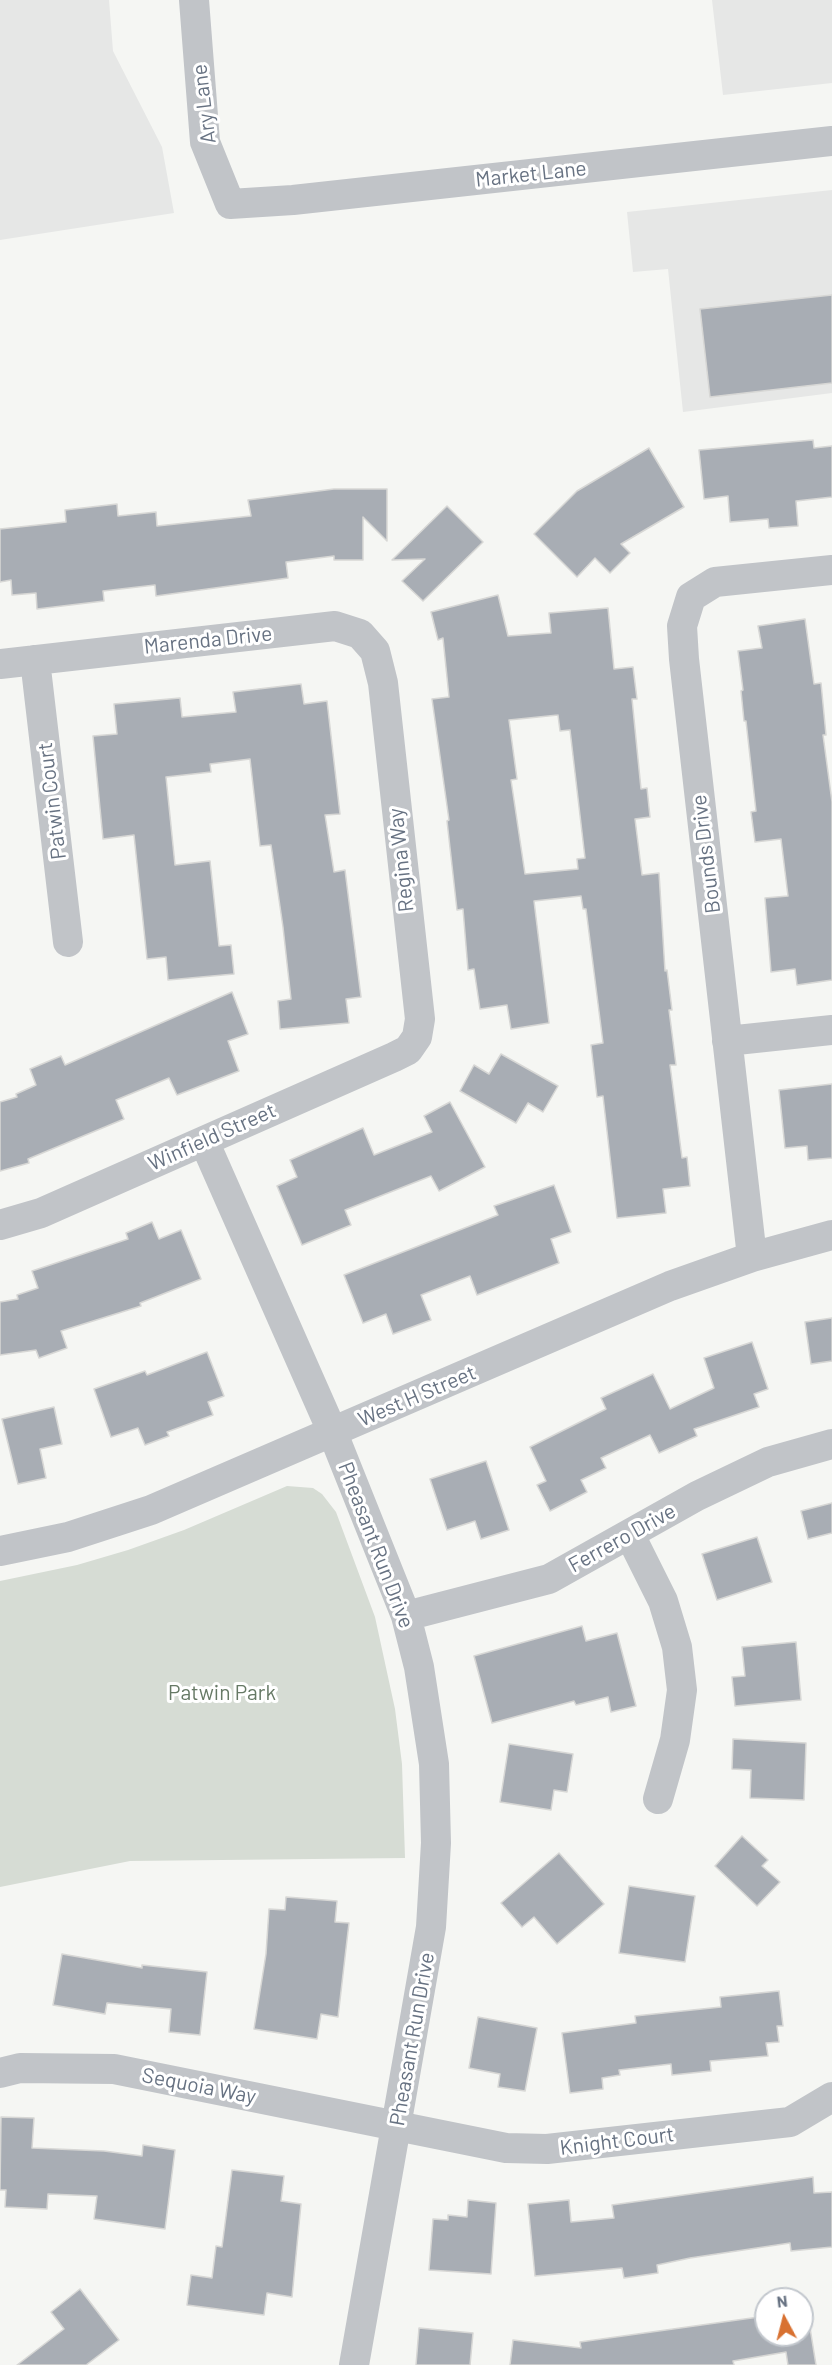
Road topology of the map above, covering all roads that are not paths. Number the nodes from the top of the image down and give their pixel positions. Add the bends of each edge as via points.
1 (194, 0) edge
2 (832, 141) edge
3 (230, 204) joint
4 (832, 570) edge
5 (35, 660) junction
6 (0, 664) edge
7 (383, 683) joint
8 (68, 942) dead end
9 (832, 1030) edge
10 (417, 1037) joint
11 (727, 1041) junction
12 (204, 1141) junction
13 (0, 1225) edge
14 (832, 1235) edge
15 (752, 1257) junction
16 (332, 1431) junction
17 (832, 1444) edge
18 (630, 1534) junction
19 (0, 1551) edge
20 (406, 1616) junction
21 (658, 1799) dead end
22 (0, 2073) edge
23 (832, 2097) edge
24 (397, 2126) junction
25 (354, 2365) edge

1 - 3 street, Ary Lane via 204,142
2 - 3 street, Market Lane
4 - 11 street, Bounds Drive via 715,582 691,597 682,626
5 - 6 street, Marenda Drive
5 - 7 street, Marenda Drive via 335,626 360,634 375,651
5 - 8 street, Patwin Court
7 - 10 street, Regina Way via 420,1019
9 - 11 street
10 - 12 street, Winfield Street via 408,1050 394,1057
11 - 15 street, Bounds Drive
12 - 13 street, Winfield Street via 41,1213
12 - 16 street, Pheasant Run Drive
14 - 15 street, West H Street
15 - 16 street, West H Street via 670,1286
16 - 19 street, West H Street via 151,1510 68,1537
16 - 20 street, Pheasant Run Drive
17 - 18 street, Ferrero Drive via 768,1462
18 - 20 street, Ferrero Drive via 549,1579
18 - 21 street via 663,1601 677,1647 682,1690 675,1740
20 - 24 street, Pheasant Run Drive via 419,1667 434,1764 436,1843 431,1927
22 - 24 street, Sequoia Way via 20,2068 114,2069
23 - 24 street, Knight Court via 790,2122 547,2149 506,2148
24 - 25 street, Pheasant Run Drive

